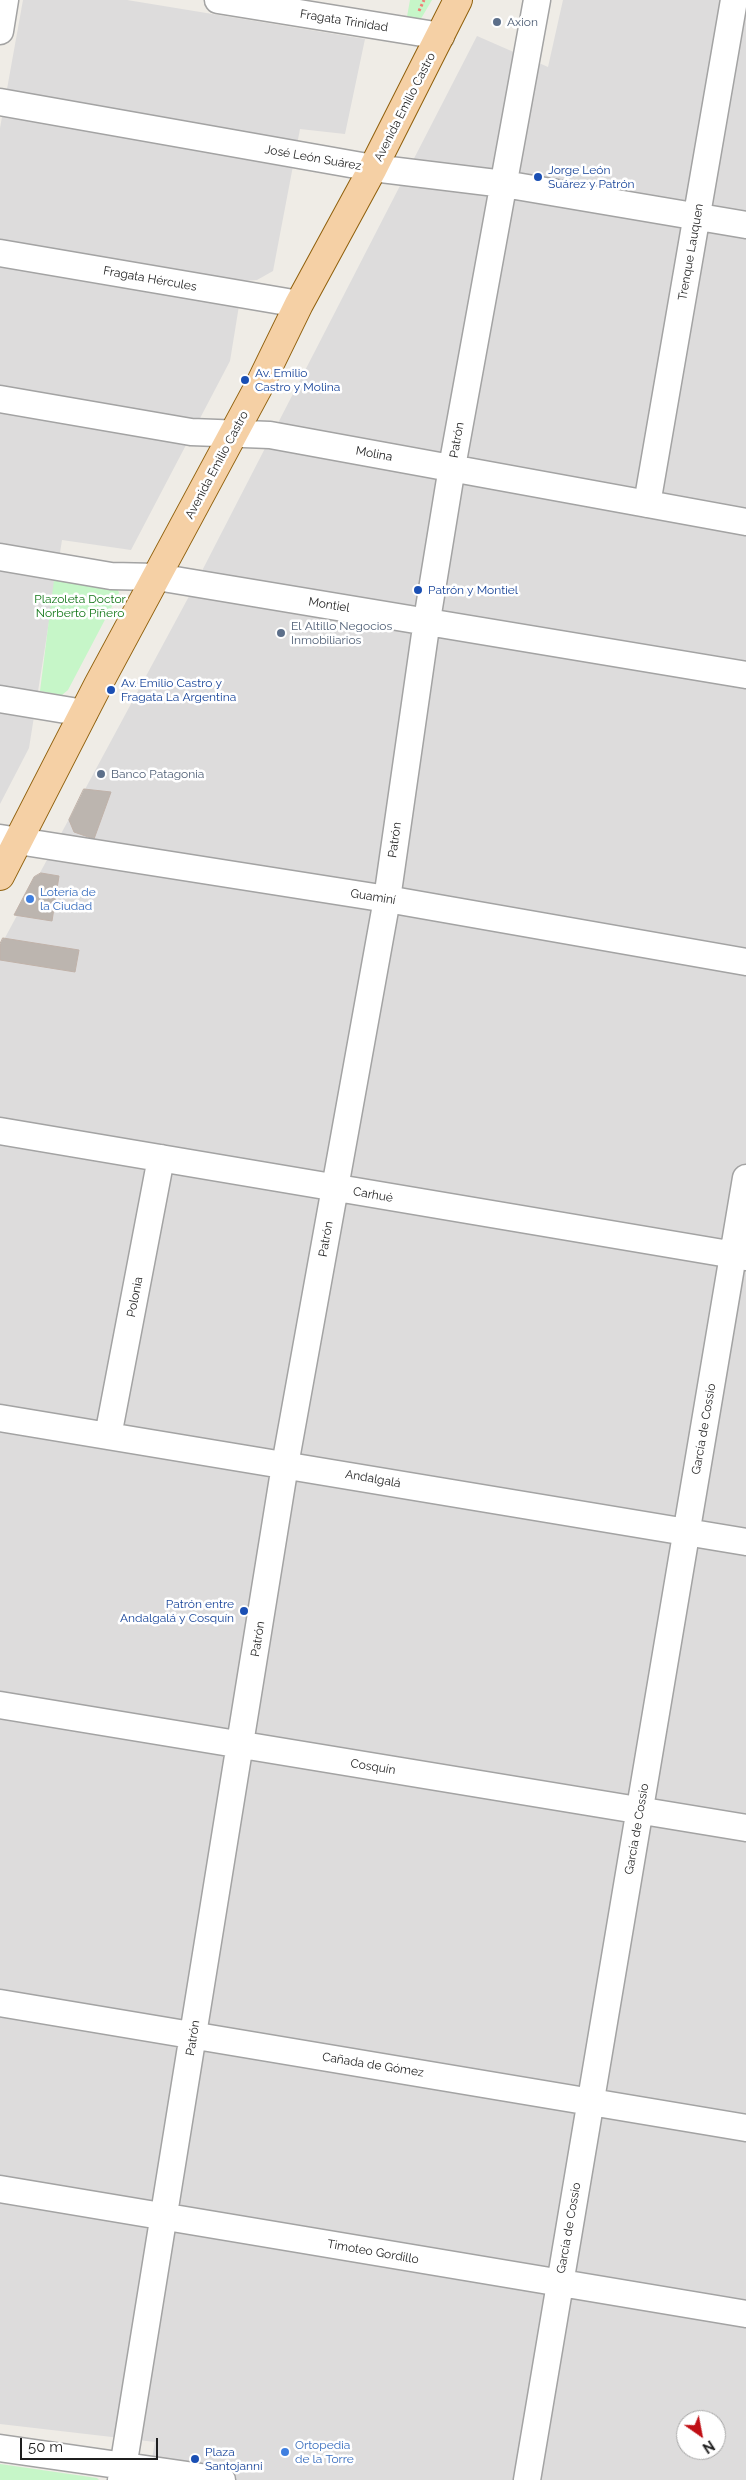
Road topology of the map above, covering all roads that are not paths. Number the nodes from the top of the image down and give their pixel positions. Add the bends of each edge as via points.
1 (5, 0) edge
2 (218, 0) edge
3 (458, 0) edge
4 (537, 0) edge
5 (734, 0) edge
6 (0, 31) edge
7 (441, 36) junction
8 (0, 102) edge
9 (374, 168) junction
10 (504, 184) junction
11 (698, 218) junction
12 (746, 225) edge
13 (0, 253) edge
14 (299, 304) junction
15 (0, 399) edge
16 (234, 433) junction
17 (452, 467) junction
18 (647, 504) junction
19 (746, 522) edge
20 (0, 557) edge
21 (157, 577) junction
22 (427, 620) junction
23 (746, 675) edge
24 (0, 699) edge
25 (84, 713) junction
26 (9, 839) edge
27 (0, 876) edge
28 (386, 900) junction
29 (746, 962) edge
30 (0, 1131) edge
31 (161, 1158) junction
32 (746, 1178) edge
33 (335, 1188) junction
34 (739, 1256) edge
35 (0, 1418) edge
36 (108, 1436) junction
37 (285, 1464) junction
38 (686, 1532) junction
39 (746, 1542) edge
40 (0, 1704) edge
41 (241, 1745) junction
42 (640, 1810) junction
43 (746, 1828) edge
44 (0, 2003) edge
45 (194, 2036) junction
46 (591, 2101) junction
47 (746, 2128) edge
48 (0, 2189) edge
49 (163, 2216) junction
50 (560, 2284) junction
51 (746, 2314) edge
52 (0, 2448) edge
53 (123, 2472) edge
54 (222, 2480) edge
55 (527, 2480) edge

1 - 6 street
2 - 7 street, Fragata Trinidad
3 - 7 main road, Avenida Emilio Castro
4 - 10 street, Patrón
5 - 11 street, Trenque Lauquen
7 - 9 main road, Avenida Emilio Castro
8 - 9 street, José León Suárez
9 - 10 street, José León Suárez
9 - 14 main road, Avenida Emilio Castro
10 - 11 street, José León Suárez
10 - 17 street, Patrón
11 - 12 street, José León Suárez
11 - 18 street, Trenque Lauquen
13 - 14 street, Fragata Hércules
14 - 16 main road, Avenida Emilio Castro
15 - 16 street, Molina via 191,432
16 - 17 street, Molina via 270,435
16 - 21 main road, Avenida Emilio Castro
17 - 18 street, Molina
17 - 22 street, Patrón
18 - 19 street, Molina
20 - 21 street, Montiel via 111,576
21 - 22 street, Montiel
21 - 25 main road, Avenida Emilio Castro
22 - 23 street, Montiel
22 - 28 street, Patrón
24 - 25 street
25 - 26 main road, Avenida Emilio Castro
26 - 27 main road, Avenida Emilio Castro
26 - 28 street, Guaminí
28 - 29 street, Guaminí
28 - 33 street, Patrón
30 - 31 street, Carhué
31 - 33 street, Carhué
31 - 36 street, Polonia
32 - 34 street, García de Cossio
33 - 34 street, Carhué
33 - 37 street, Patrón
34 - 38 street, García de Cossio
35 - 36 street, Andalgalá
36 - 37 street, Andalgalá
37 - 38 street, Andalgalá
37 - 41 street, Patrón
38 - 39 street, Andalgalá
38 - 42 street, García de Cossio
40 - 41 street, Cosquín
41 - 42 street, Cosquín
41 - 45 street, Patrón
42 - 43 street, Cosquín
42 - 46 street, García de Cossio
44 - 45 street, Cañada de Gómez
45 - 46 street, Cañada de Gómez
45 - 49 street, Patrón
46 - 47 street, Cañada de Gómez
46 - 50 street, García de Cossio
48 - 49 street, Timoteo Gordillo
49 - 50 street, Timoteo Gordillo
49 - 53 street, Patrón
50 - 51 street, Timoteo Gordillo
50 - 55 street, García de Cossio
52 - 53 street
53 - 54 street

